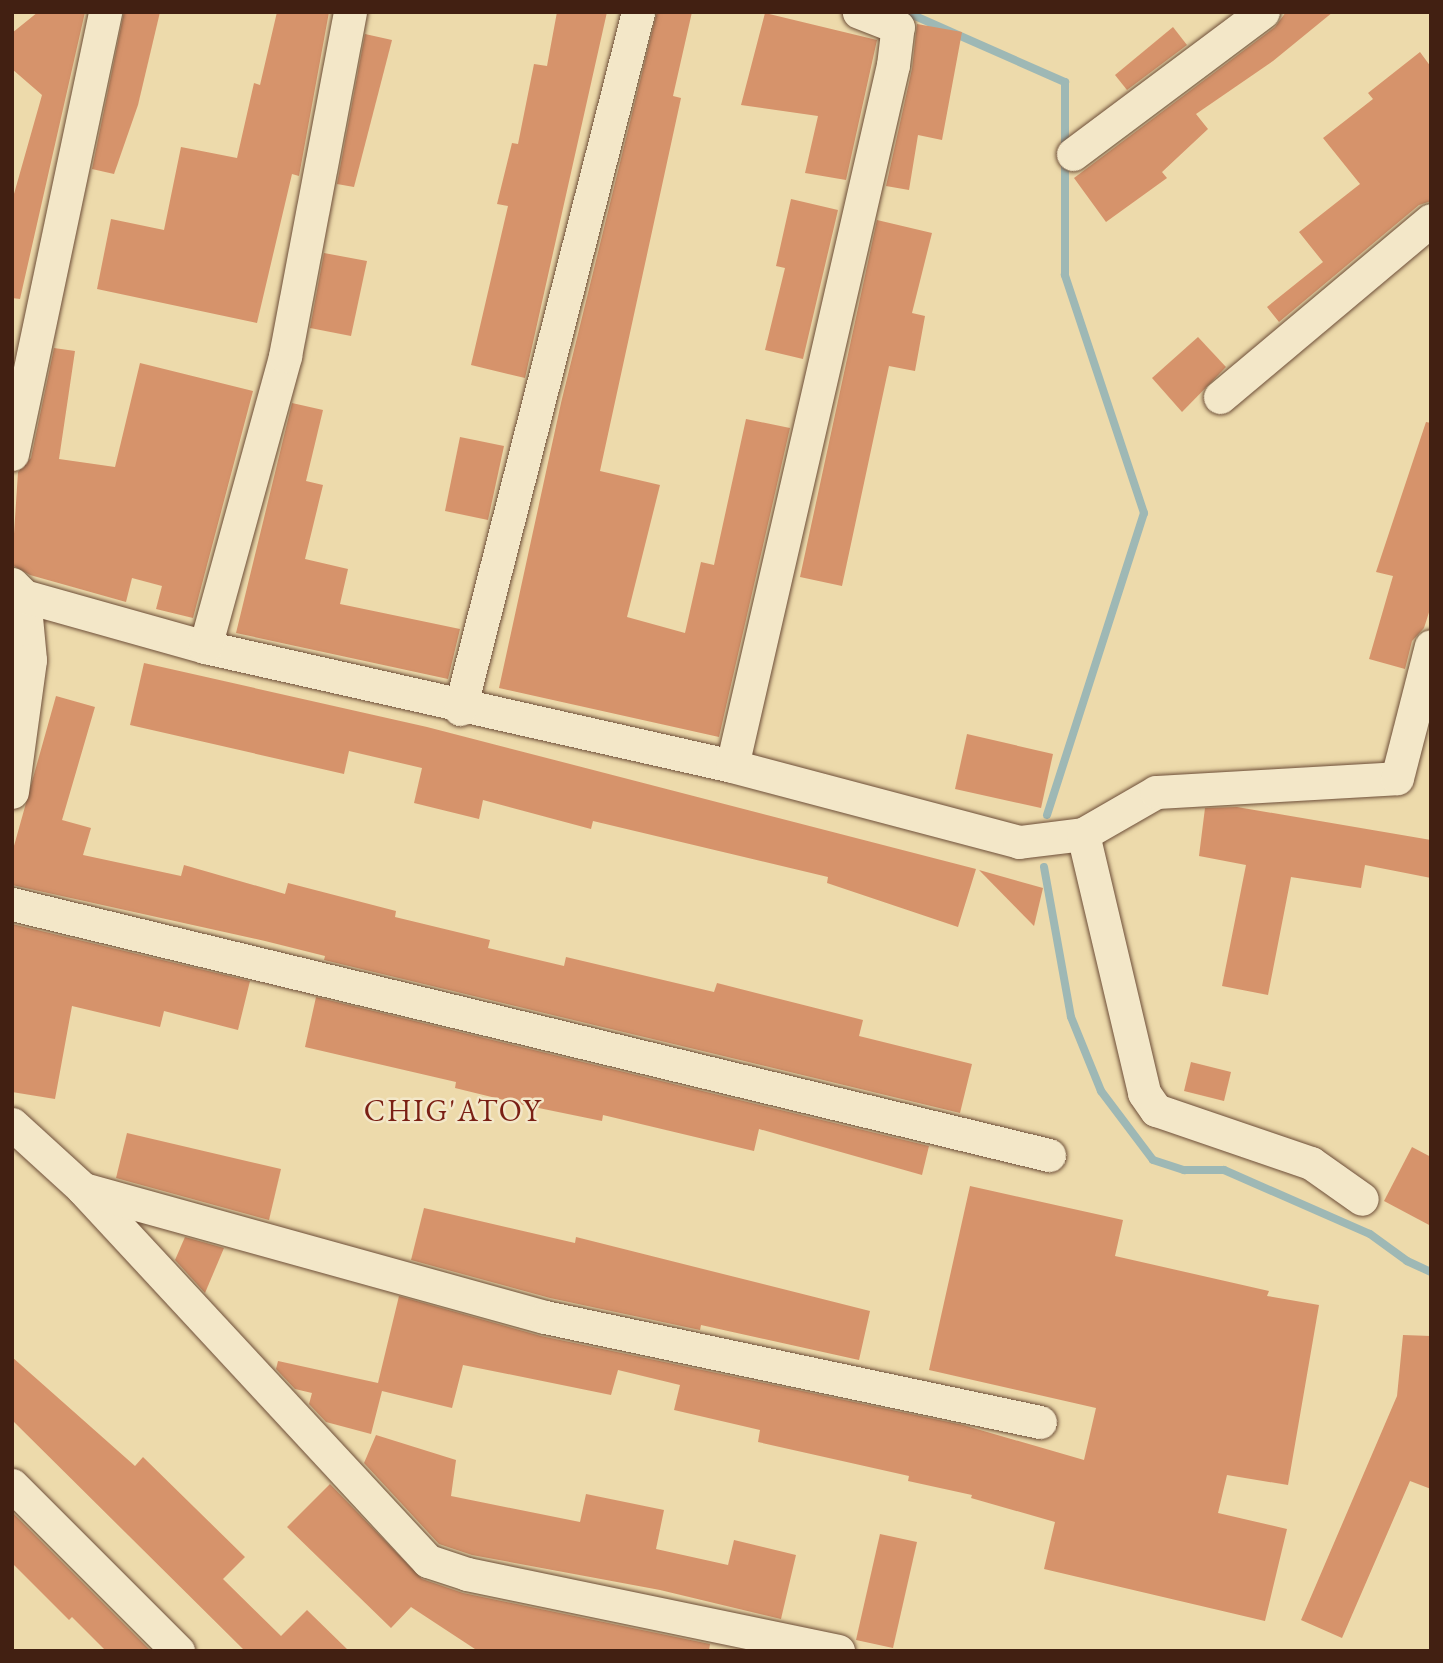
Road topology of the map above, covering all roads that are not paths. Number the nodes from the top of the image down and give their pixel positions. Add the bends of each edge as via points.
1 (105, 12) edge
2 (350, 12) edge
3 (638, 12) edge
4 (859, 12) edge
5 (1264, 12) edge
6 (1073, 154) dead end
7 (1431, 220) edge
8 (1220, 397) dead end
9 (12, 454) edge
10 (18, 590) edge
11 (1431, 646) edge
12 (205, 648) junction
13 (460, 709) junction
14 (732, 766) junction
15 (12, 792) edge
16 (1083, 834) junction
17 (12, 904) edge
18 (12, 1124) edge
19 (1049, 1154) dead end
20 (82, 1188) junction
21 (1362, 1199) dead end
22 (1040, 1422) dead end
23 (12, 1485) edge
24 (178, 1651) edge
25 (838, 1651) edge

1 - 9 street
2 - 12 street via 285,356
3 - 13 street
4 - 14 street via 898,27 893,65
5 - 6 street
7 - 8 street
10 - 12 street
10 - 15 street via 30,660
11 - 16 street via 1397,778 1156,792
12 - 13 street
13 - 14 street
14 - 16 street via 1019,842
16 - 21 street via 1144,1093 1156,1110 1311,1163
17 - 19 street
18 - 20 street
20 - 22 street via 545,1317
20 - 25 street via 428,1561 467,1574
23 - 24 street

